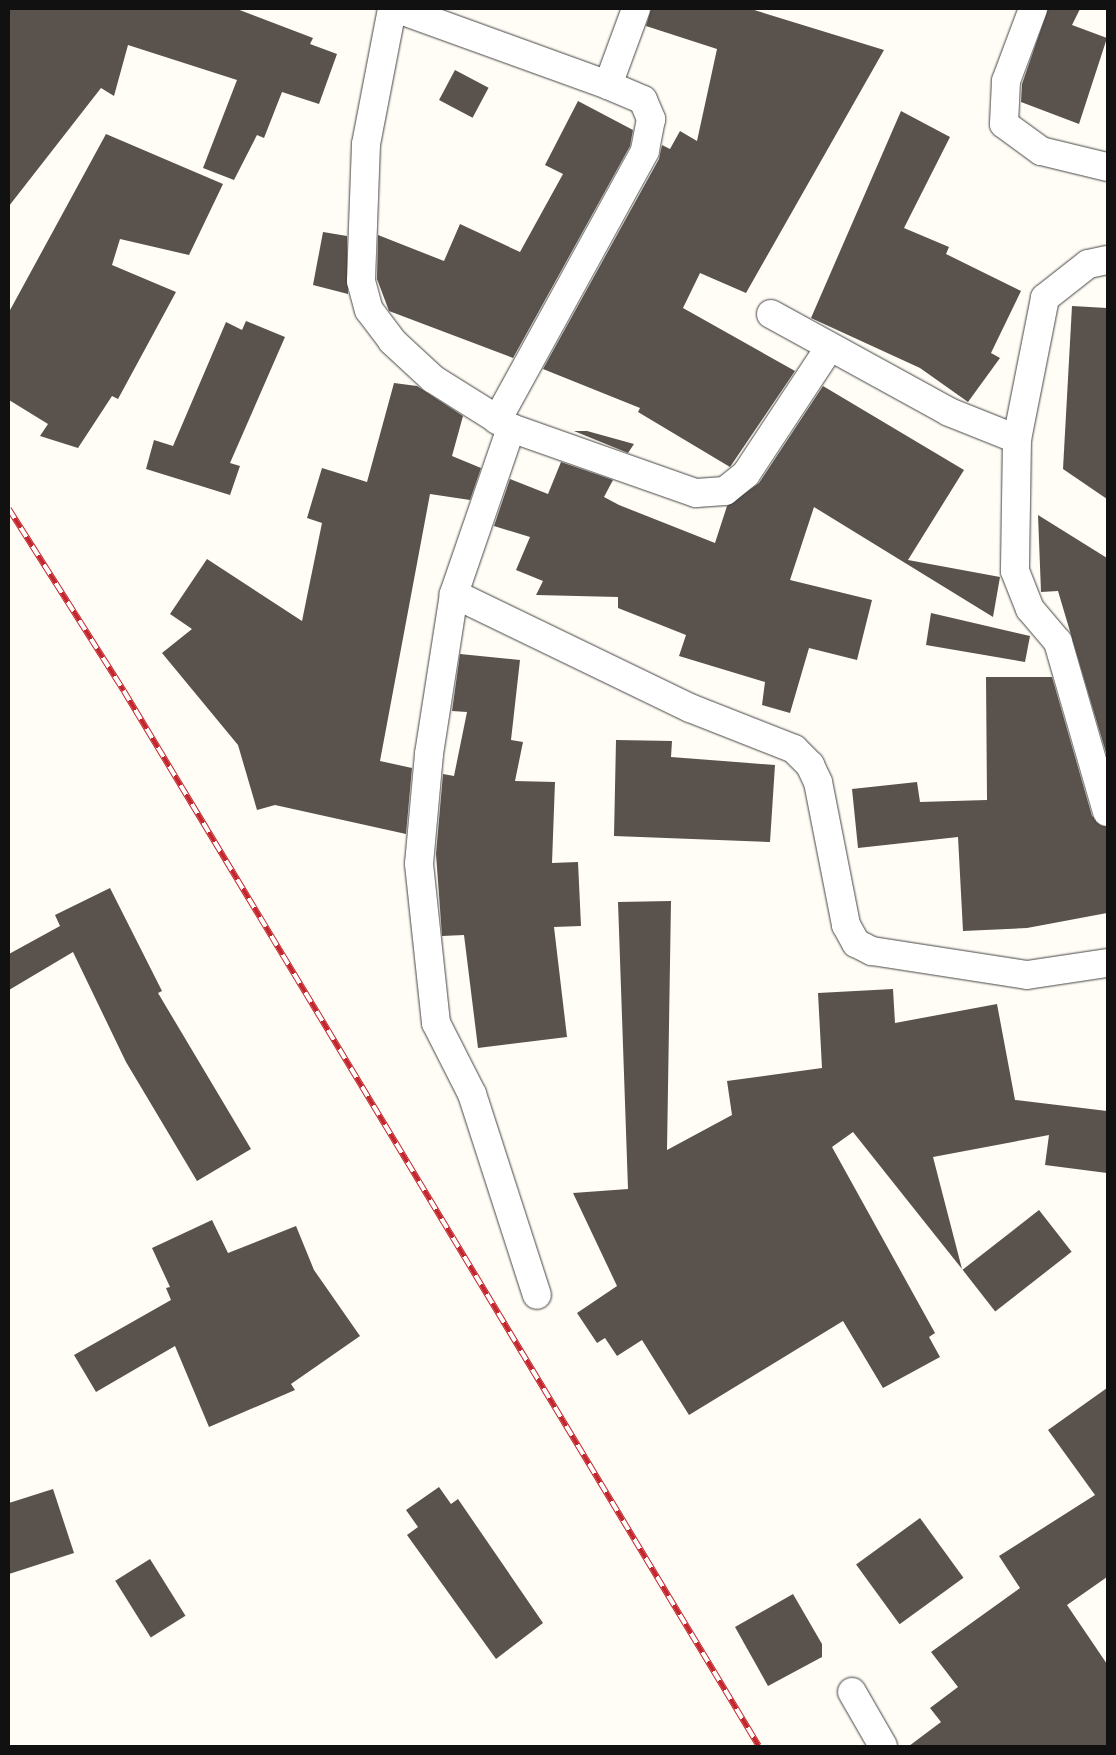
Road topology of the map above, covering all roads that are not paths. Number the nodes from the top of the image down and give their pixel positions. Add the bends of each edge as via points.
1 (392, 9) edge
2 (398, 9) edge
3 (636, 9) edge
4 (1033, 9) edge
5 (608, 85) junction
6 (1107, 167) edge
7 (1107, 260) edge
8 (770, 314) dead end
9 (830, 348) junction
10 (504, 424) junction
11 (1017, 440) junction
12 (454, 594) junction
13 (1107, 812) edge
14 (1107, 963) edge
15 (537, 1295) dead end
16 (852, 1692) dead end
17 (883, 1746) edge

1 - 10 street via 366,144 361,281 369,310 392,341 433,379
2 - 5 street
3 - 5 street
4 - 6 street via 1006,81 1004,124 1041,151
5 - 10 street via 643,100 650,119 646,151
7 - 11 street via 1088,264 1045,298
8 - 9 street
9 - 10 street via 746,474 725,492 696,493
9 - 11 street via 949,412
10 - 12 street
11 - 13 street via 1015,571 1030,609 1058,642
12 - 14 street via 690,708 794,749 810,765 818,782 846,925 856,943 872,951 1027,975
12 - 15 street via 430,754 419,864 431,993 436,1023 472,1094
16 - 17 street

